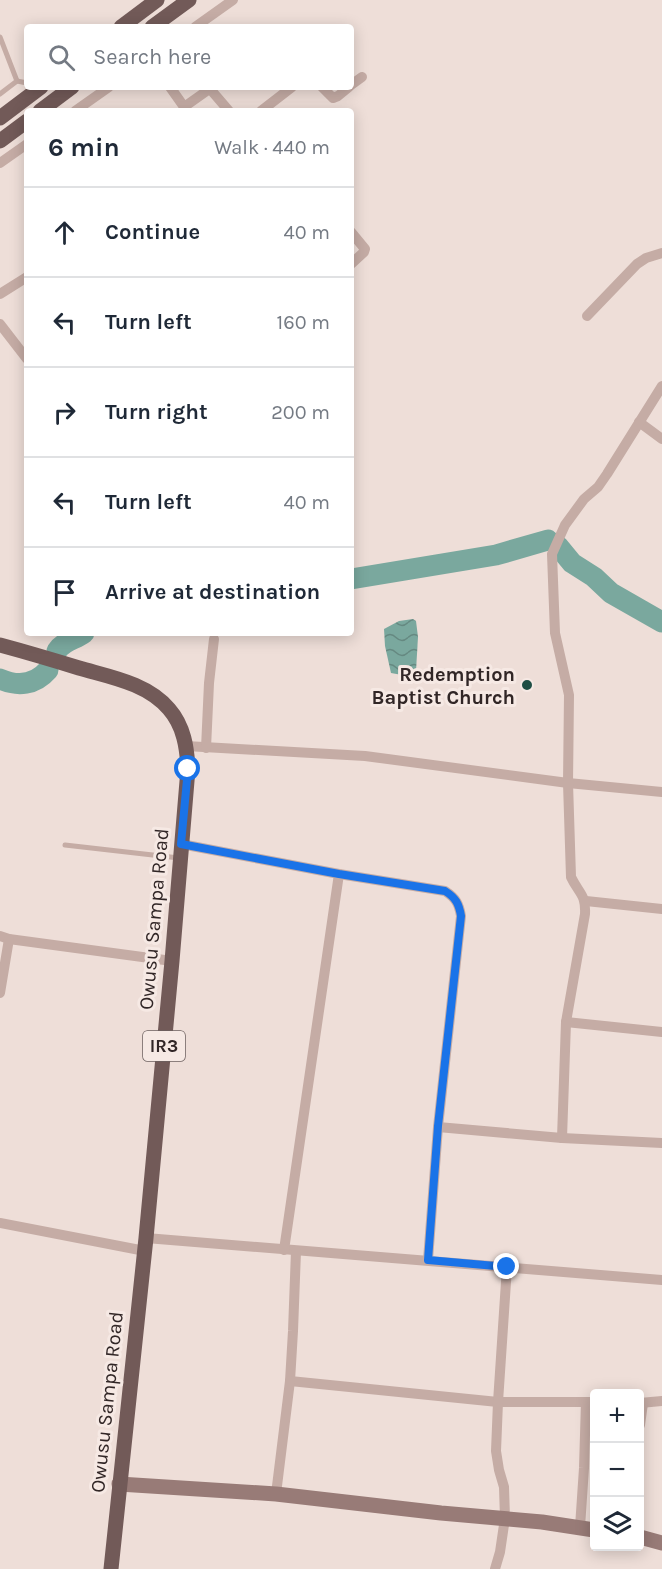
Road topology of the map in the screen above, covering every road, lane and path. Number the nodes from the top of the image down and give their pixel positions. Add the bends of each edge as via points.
1 (157, 0) edge
2 (189, 0) edge
3 (233, 0) edge
4 (125, 24) edge
5 (156, 24) edge
6 (199, 24) edge
7 (0, 37) edge
8 (362, 77) dead end
9 (17, 81) junction
10 (24, 82) edge
11 (354, 83) edge
12 (38, 90) edge
13 (68, 90) edge
14 (105, 90) edge
15 (172, 90) edge
16 (208, 90) edge
17 (211, 90) edge
18 (288, 90) edge
19 (325, 90) edge
20 (345, 90) edge
21 (0, 94) edge
22 (44, 108) edge
23 (79, 108) edge
24 (184, 108) edge
25 (186, 108) edge
26 (226, 108) edge
27 (265, 108) edge
28 (0, 118) edge
29 (24, 123) edge
30 (0, 141) edge
31 (24, 146) edge
32 (0, 163) edge
33 (354, 236) edge
34 (662, 253) edge
35 (354, 261) edge
36 (24, 279) edge
37 (0, 294) edge
38 (587, 316) dead end
39 (0, 324) edge
40 (24, 355) edge
41 (662, 386) edge
42 (639, 422) junction
43 (662, 439) edge
44 (214, 639) dead end
45 (0, 645) edge
46 (186, 746) junction
47 (206, 748) junction
48 (568, 783) junction
49 (662, 792) edge
50 (65, 845) dead end
51 (181, 851) junction
52 (339, 874) junction
53 (585, 901) junction
54 (662, 909) edge
55 (5, 937) edge
56 (172, 961) junction
57 (0, 993) edge
58 (566, 1022) junction
59 (662, 1032) edge
60 (438, 1126) junction
61 (562, 1138) junction
62 (662, 1143) edge
63 (0, 1223) edge
64 (146, 1245) junction
65 (284, 1250) junction
66 (296, 1251) junction
67 (428, 1260) junction
68 (507, 1267) junction
69 (662, 1280) edge
70 (290, 1381) junction
71 (662, 1401) edge
72 (498, 1402) junction
73 (590, 1402) edge
74 (644, 1403) edge
75 (119, 1484) junction
76 (276, 1494) junction
77 (505, 1518) junction
78 (587, 1529) edge
79 (644, 1538) edge
80 (662, 1543) edge
81 (111, 1569) edge
82 (495, 1569) edge

1 - 4 main road
2 - 5 main road
3 - 6 street
7 - 9 lane
8 - 11 street
9 - 10 lane
9 - 21 lane
12 - 28 main road
13 - 22 main road
14 - 23 street
15 - 24 street
16 - 25 street
17 - 26 street
18 - 27 street
19 - 20 street via 333,98
29 - 30 main road
31 - 32 street
33 - 35 street via 365,249
34 - 38 street via 637,264
36 - 37 street
39 - 40 street
41 - 42 street
42 - 43 street
42 - 48 street via 598,487 565,525 552,554 555,633 570,695
44 - 47 street
45 - 46 main road, Owusu Sampa Road / IR3 via 134,684 170,710
46 - 47 street
46 - 51 main road, Owusu Sampa Road / IR3 via 188,769
47 - 48 street via 365,756
48 - 49 street
48 - 53 street via 571,877
50 - 51 lane
51 - 52 street
51 - 56 main road, Owusu Sampa Road / IR3
52 - 60 street via 445,891 459,905 461,916
52 - 65 street
53 - 54 street
53 - 58 street
55 - 56 street
55 - 57 street
56 - 64 main road, Owusu Sampa Road / IR3
58 - 59 street
58 - 61 street
60 - 61 street
60 - 67 street
61 - 62 street
63 - 64 street
64 - 65 street
64 - 75 main road, Owusu Sampa Road / IR3
65 - 66 street
66 - 67 street
66 - 70 street
67 - 68 street
68 - 69 street
68 - 72 street
70 - 72 street
70 - 76 street
71 - 74 street
72 - 73 street
72 - 77 street via 496,1451 504,1487
73 - 78 street via 584,1468
75 - 76 street
75 - 81 main road, Owusu Sampa Road / IR3
76 - 77 street
77 - 78 street
77 - 82 street
79 - 80 street

